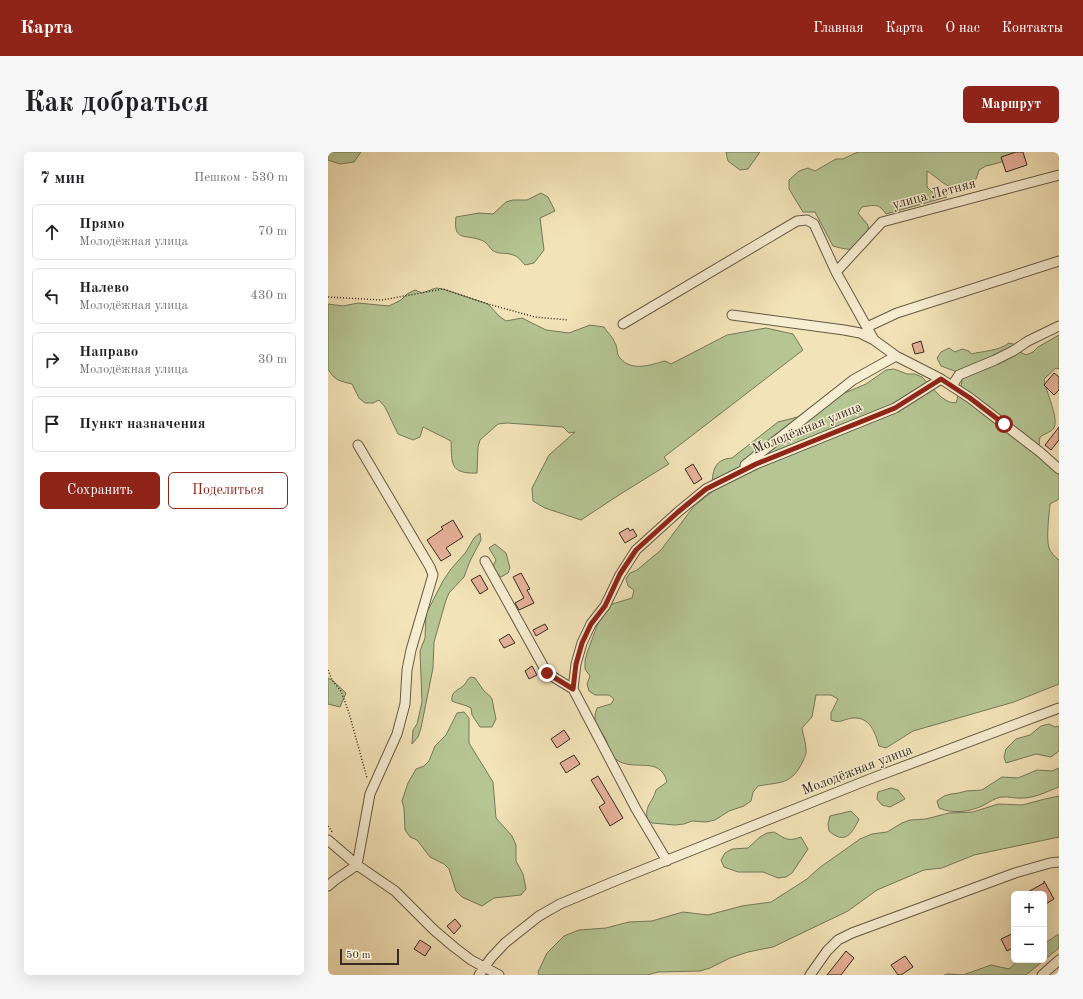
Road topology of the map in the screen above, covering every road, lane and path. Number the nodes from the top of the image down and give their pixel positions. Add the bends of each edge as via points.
1 (1059, 175) edge
2 (1059, 261) edge
3 (836, 272) junction
4 (328, 297) edge
5 (732, 315) dead end
6 (568, 320) dead end
7 (623, 324) dead end
8 (1059, 326) edge
9 (867, 327) junction
10 (874, 340) junction
11 (896, 356) junction
12 (941, 379) junction
13 (952, 386) junction
14 (358, 445) dead end
15 (1059, 469) edge
16 (730, 477) junction
17 (485, 561) dead end
18 (328, 670) edge
19 (573, 689) junction
20 (1059, 708) edge
21 (370, 794) junction
22 (328, 840) edge
23 (666, 861) junction
24 (1059, 862) edge
25 (357, 865) junction
26 (328, 886) edge
27 (1059, 960) edge
28 (481, 971) edge
29 (499, 975) edge
30 (810, 975) edge
31 (1042, 975) edge

1 - 3 street, улица Летняя via 882,222
2 - 9 street via 897,313
3 - 7 street via 814,224 807,220 797,221
3 - 9 street
4 - 6 path via 382,300 443,288 488,304 535,316
5 - 10 street via 844,330 860,333
8 - 13 street via 996,360 959,376
9 - 10 street
10 - 11 street
11 - 12 street
11 - 16 street via 853,380
12 - 13 street
12 - 16 street, Молодёжная улица via 895,408
13 - 15 street
14 - 21 street via 430,567 432,575 411,650 405,704 397,734
16 - 19 street, Молодёжная улица via 706,489 636,550 585,637 576,664
17 - 19 street via 547,673
18 - 21 path via 341,691 349,713
19 - 23 street
20 - 23 street, Молодёжная улица via 870,779
21 - 25 street
22 - 25 street
23 - 28 street, Молодёжная улица via 566,901 539,916 505,943
24 - 30 street via 1015,873 852,933 838,940
25 - 26 street
25 - 28 street via 395,891
27 - 31 street
28 - 29 street

